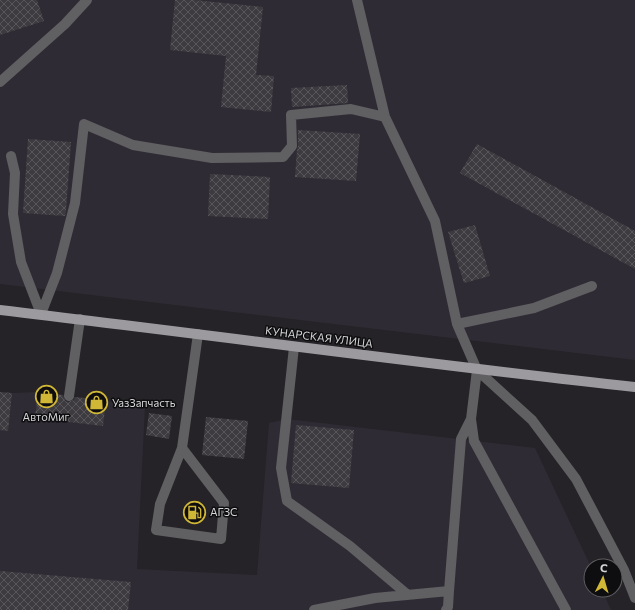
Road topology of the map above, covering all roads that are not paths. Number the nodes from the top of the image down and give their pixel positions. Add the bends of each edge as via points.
1 (88, 0) edge
2 (357, 0) edge
3 (0, 82) edge
4 (385, 117) junction
5 (11, 156) dead end
6 (592, 286) dead end
7 (0, 310) edge
8 (41, 314) junction
9 (80, 319) junction
10 (457, 324) junction
11 (198, 334) junction
12 (294, 347) junction
13 (477, 370) junction
14 (635, 387) edge
15 (69, 396) dead end
16 (471, 419) junction
17 (182, 448) junction
18 (449, 591) junction
19 (408, 595) junction
20 (635, 598) edge
21 (448, 609) edge
22 (314, 610) edge
23 (566, 610) edge

1 - 3 street
2 - 4 street
4 - 8 street via 351,110 292,115 292,146 282,156 212,158 133,145 84,124 75,203 57,273
4 - 10 street via 435,221
5 - 8 street via 15,173 13,214 21,262
6 - 10 street via 534,308
7 - 8 main road, КУНАРСКАЯ УЛИЦА
8 - 9 main road, КУНАРСКАЯ УЛИЦА
9 - 11 main road, КУНАРСКАЯ УЛИЦА
9 - 15 street
10 - 13 street
11 - 12 main road, КУНАРСКАЯ УЛИЦА
11 - 17 street
12 - 13 main road, КУНАРСКАЯ УЛИЦА
12 - 19 street via 281,468 287,501 350,546
13 - 14 main road, КУНАРСКАЯ УЛИЦА
13 - 16 street
13 - 20 street via 532,420 576,480 624,570
16 - 18 street via 461,439
16 - 23 street via 474,441
17 - 17 street via 160,504 156,530 221,539 224,503
18 - 19 street
18 - 21 street
19 - 22 street via 375,598

